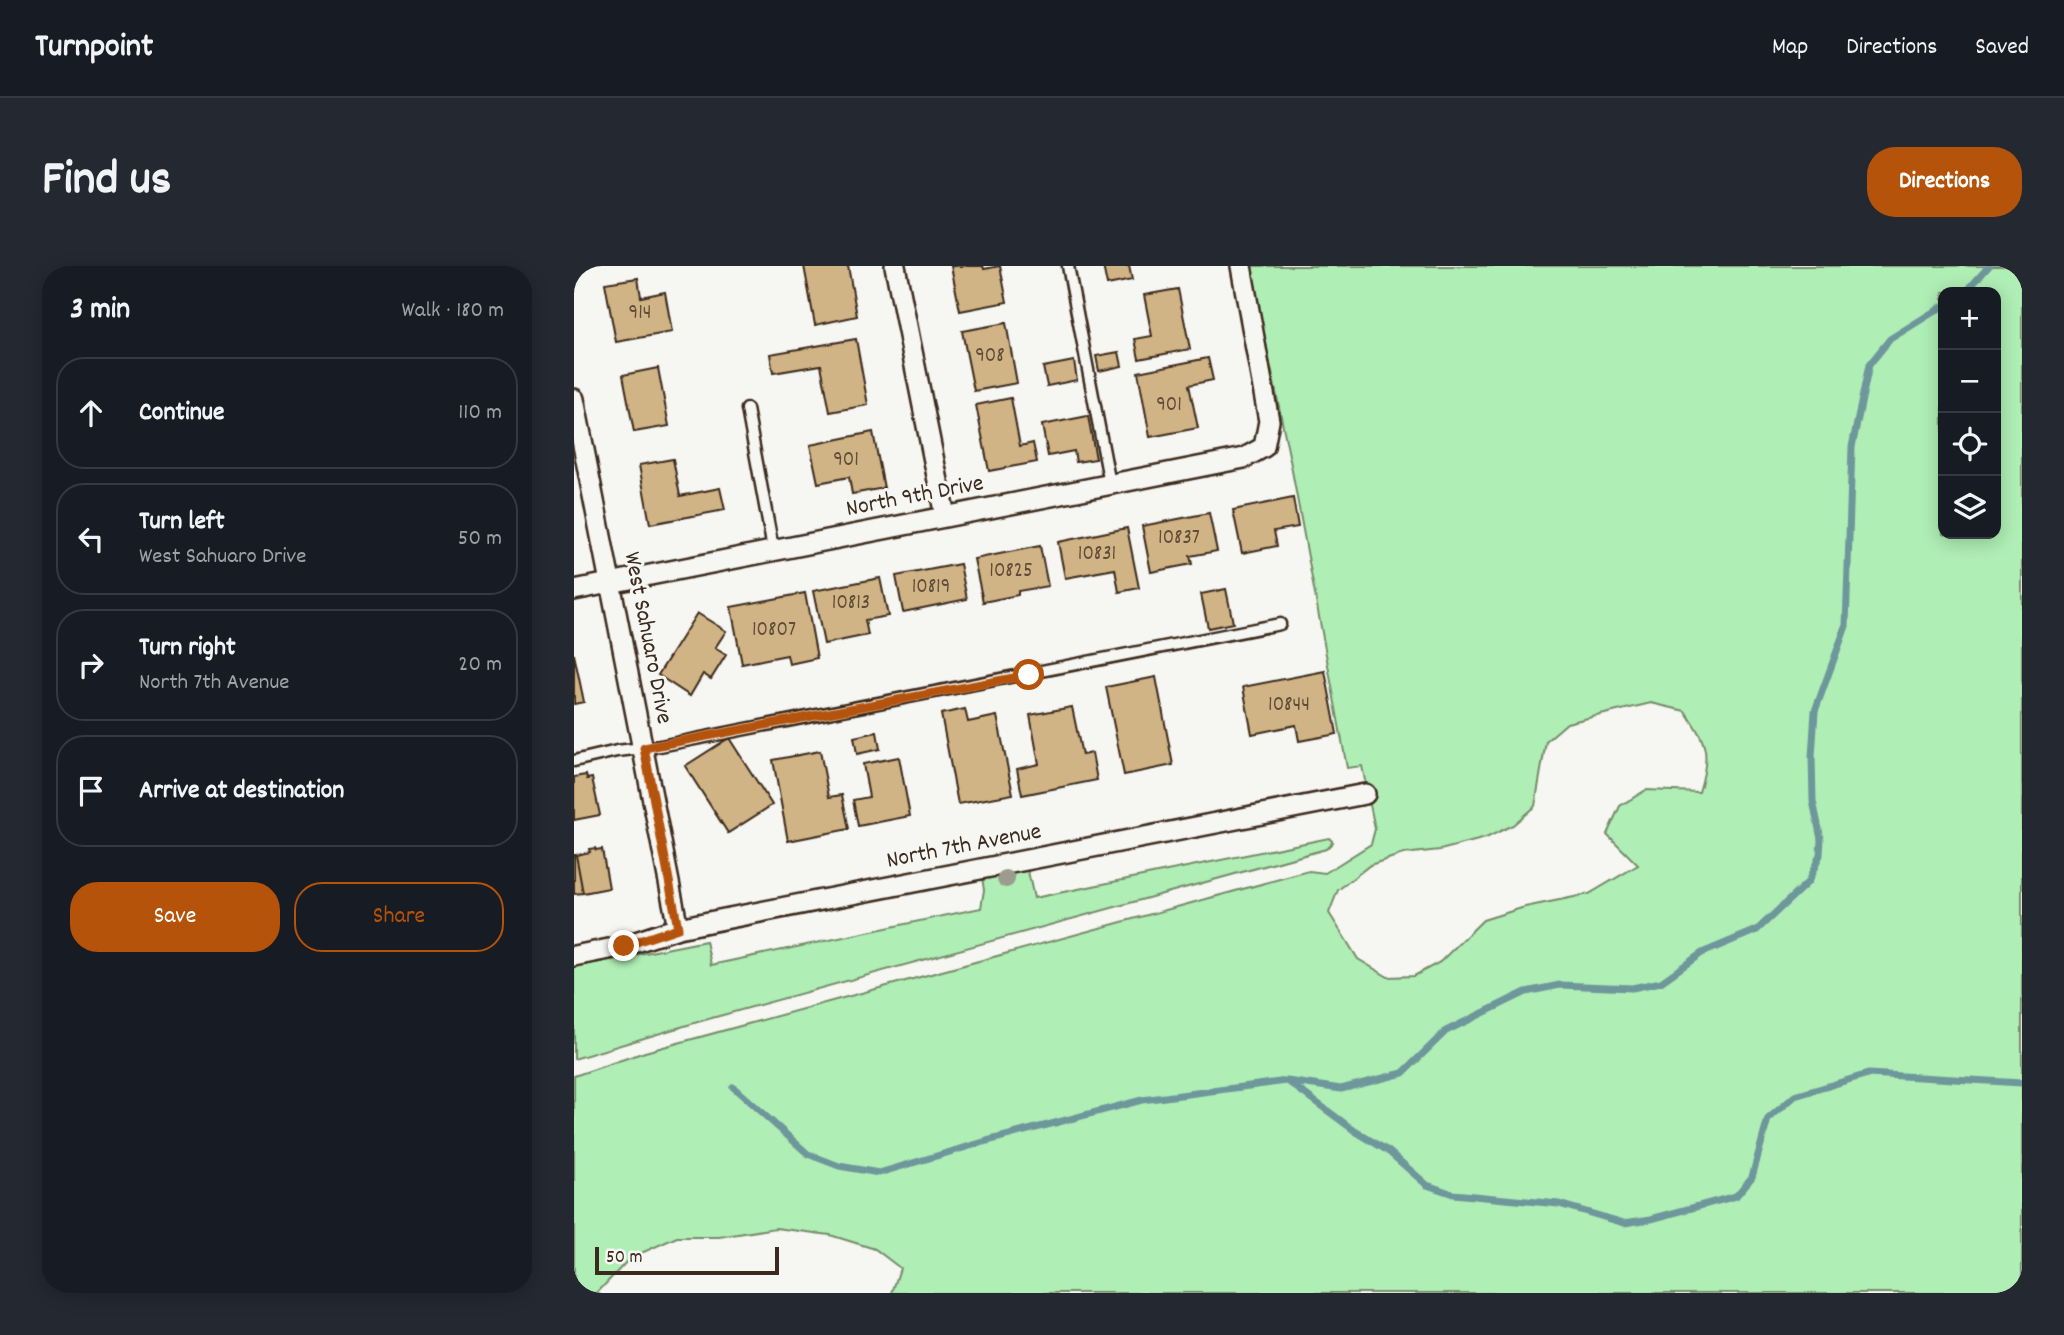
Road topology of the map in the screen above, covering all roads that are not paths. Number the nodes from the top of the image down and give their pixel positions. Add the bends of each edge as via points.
1 (895, 266) edge
2 (1068, 266) edge
3 (1241, 266) edge
4 (574, 399) edge
5 (747, 409) dead end
6 (1110, 484) junction
7 (945, 516) junction
8 (773, 549) junction
9 (610, 581) junction
10 (574, 590) edge
11 (1280, 624) dead end
12 (644, 748) junction
13 (574, 761) edge
14 (1365, 794) dead end
15 (678, 928) junction
16 (574, 956) edge

1 - 7 street
2 - 6 lane
3 - 6 street, North 9th Drive via 1269,421 1264,447 1244,458
4 - 9 street, West Sahuaro Drive
5 - 8 lane
6 - 7 street, North 9th Drive
7 - 8 street, North 9th Drive
8 - 9 street, North 9th Drive
9 - 10 street, North 9th Drive
9 - 12 street, West Sahuaro Drive
11 - 12 lane
12 - 13 lane
12 - 15 street, West Sahuaro Drive
14 - 15 street, North 7th Avenue
15 - 16 street, North 7th Avenue

